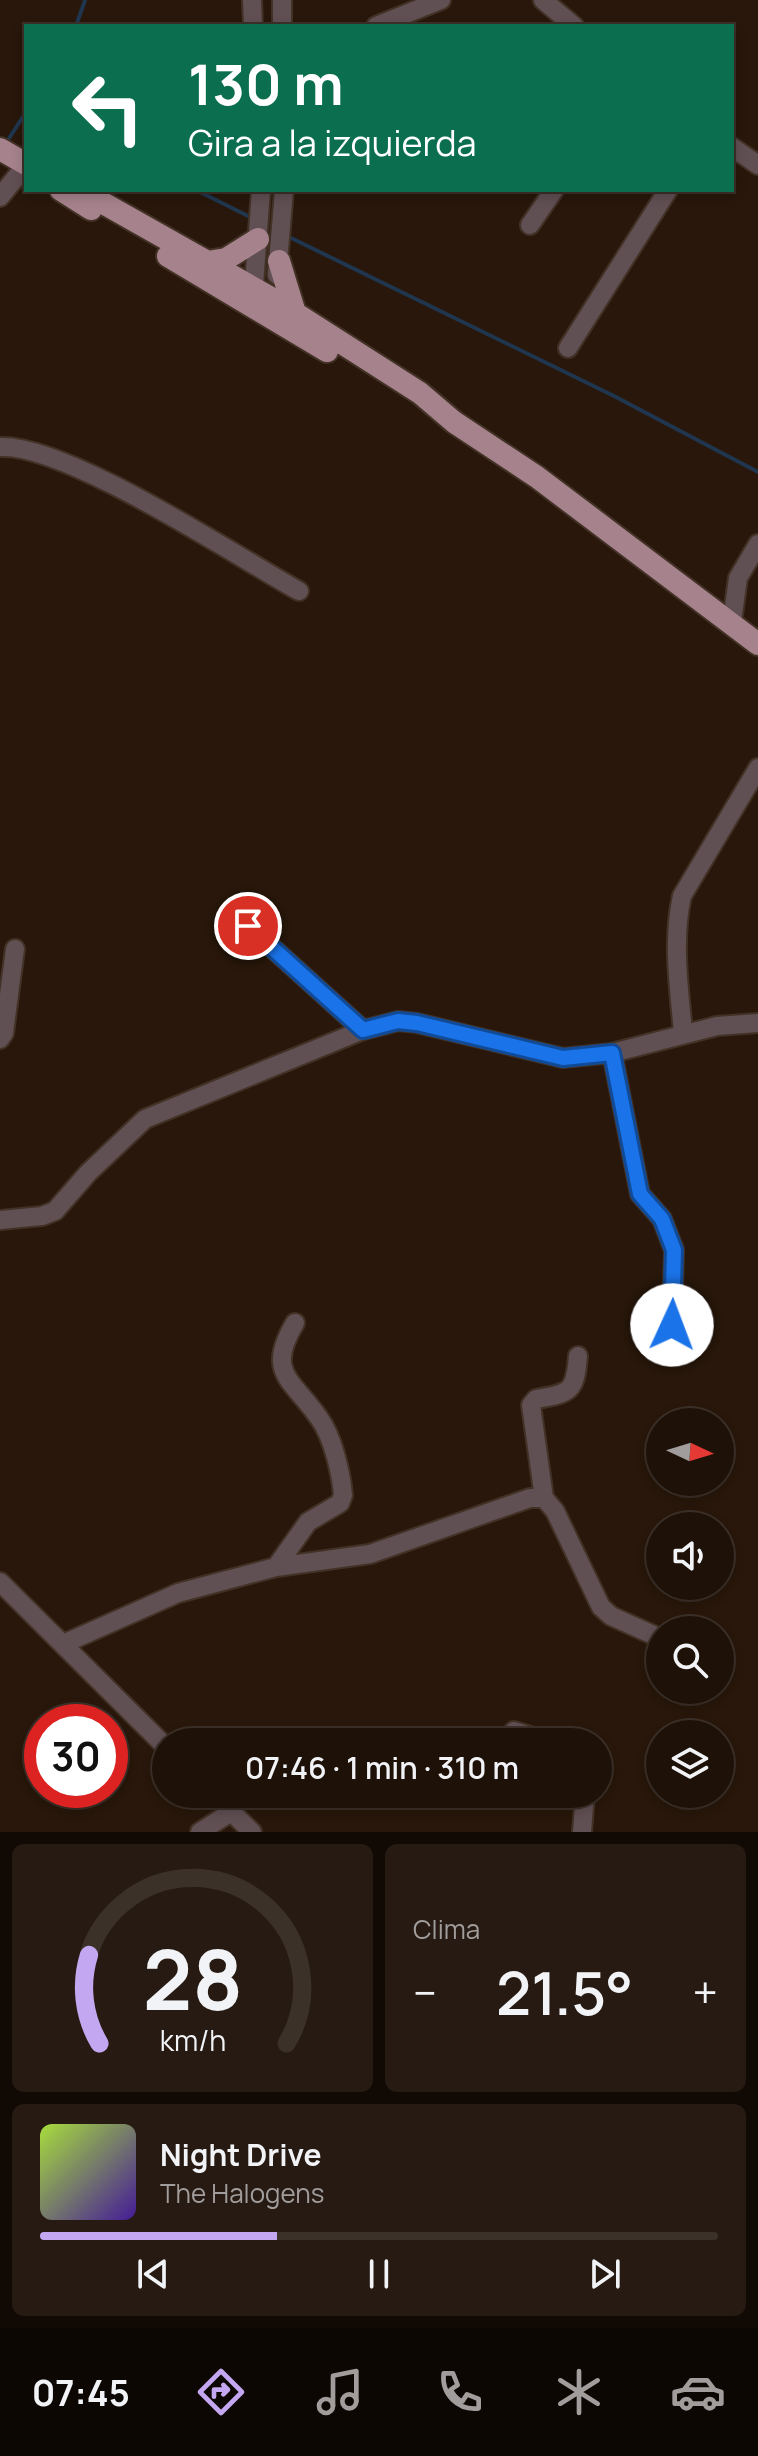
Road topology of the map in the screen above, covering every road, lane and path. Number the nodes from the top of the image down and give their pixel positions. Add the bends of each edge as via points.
1 (252, 0) edge
2 (282, 0) edge
3 (441, 0) edge
4 (545, 12) edge
5 (253, 24) edge
6 (282, 24) edge
7 (381, 24) edge
8 (570, 24) edge
9 (734, 148) edge
10 (17, 160) edge
11 (758, 165) edge
12 (65, 192) edge
13 (84, 192) edge
14 (261, 192) edge
15 (284, 192) edge
16 (553, 192) edge
17 (667, 192) edge
18 (0, 197) edge
19 (530, 225) dead end
20 (259, 237) junction
21 (280, 257) junction
22 (207, 262) junction
23 (262, 302) junction
24 (295, 313) junction
25 (568, 348) dead end
26 (454, 422) junction
27 (0, 447) edge
28 (758, 544) edge
29 (299, 591) dead end
30 (732, 622) junction
31 (758, 644) edge
32 (758, 768) edge
33 (248, 926) dead end
34 (15, 949) dead end
35 (758, 1023) edge
36 (363, 1030) junction
37 (683, 1032) junction
38 (0, 1039) edge
39 (612, 1053) junction
40 (0, 1220) edge
41 (295, 1323) dead end
42 (672, 1325) dead end
43 (578, 1356) dead end
44 (544, 1498) junction
45 (276, 1567) junction
46 (0, 1582) edge
47 (646, 1632) edge
48 (63, 1644) junction
49 (152, 1733) edge
50 (227, 1808) edge
51 (584, 1808) edge
52 (231, 1812) junction
53 (200, 1832) edge
54 (252, 1832) edge
55 (582, 1832) edge

1 - 5 street
2 - 6 street
3 - 7 street
4 - 8 street
9 - 11 street
10 - 18 street
12 - 23 main road
13 - 22 main road
14 - 20 street
15 - 21 street
16 - 19 street
17 - 25 street
20 - 22 main road via 226,259
20 - 23 street
21 - 23 street
21 - 24 main road
22 - 23 main road
23 - 24 main road
23 - 26 main road via 410,401
24 - 26 main road via 420,393
26 - 30 main road
27 - 29 street via 17,446 104,480
28 - 30 street via 738,578
30 - 31 main road
32 - 37 street via 682,896 678,967
33 - 36 street
34 - 38 street
35 - 37 street
36 - 39 street via 398,1021 563,1058
36 - 40 street via 145,1119 55,1211
37 - 39 street
39 - 42 street via 640,1194 662,1219 674,1250
41 - 45 street via 281,1347 280,1363 322,1421 343,1495 340,1503 308,1522
43 - 44 street via 572,1388 531,1405
44 - 45 street via 530,1498 370,1554
44 - 47 street via 601,1607
45 - 48 street via 178,1593
46 - 48 street
48 - 49 street
50 - 52 street
51 - 55 street
52 - 53 street
52 - 54 street

